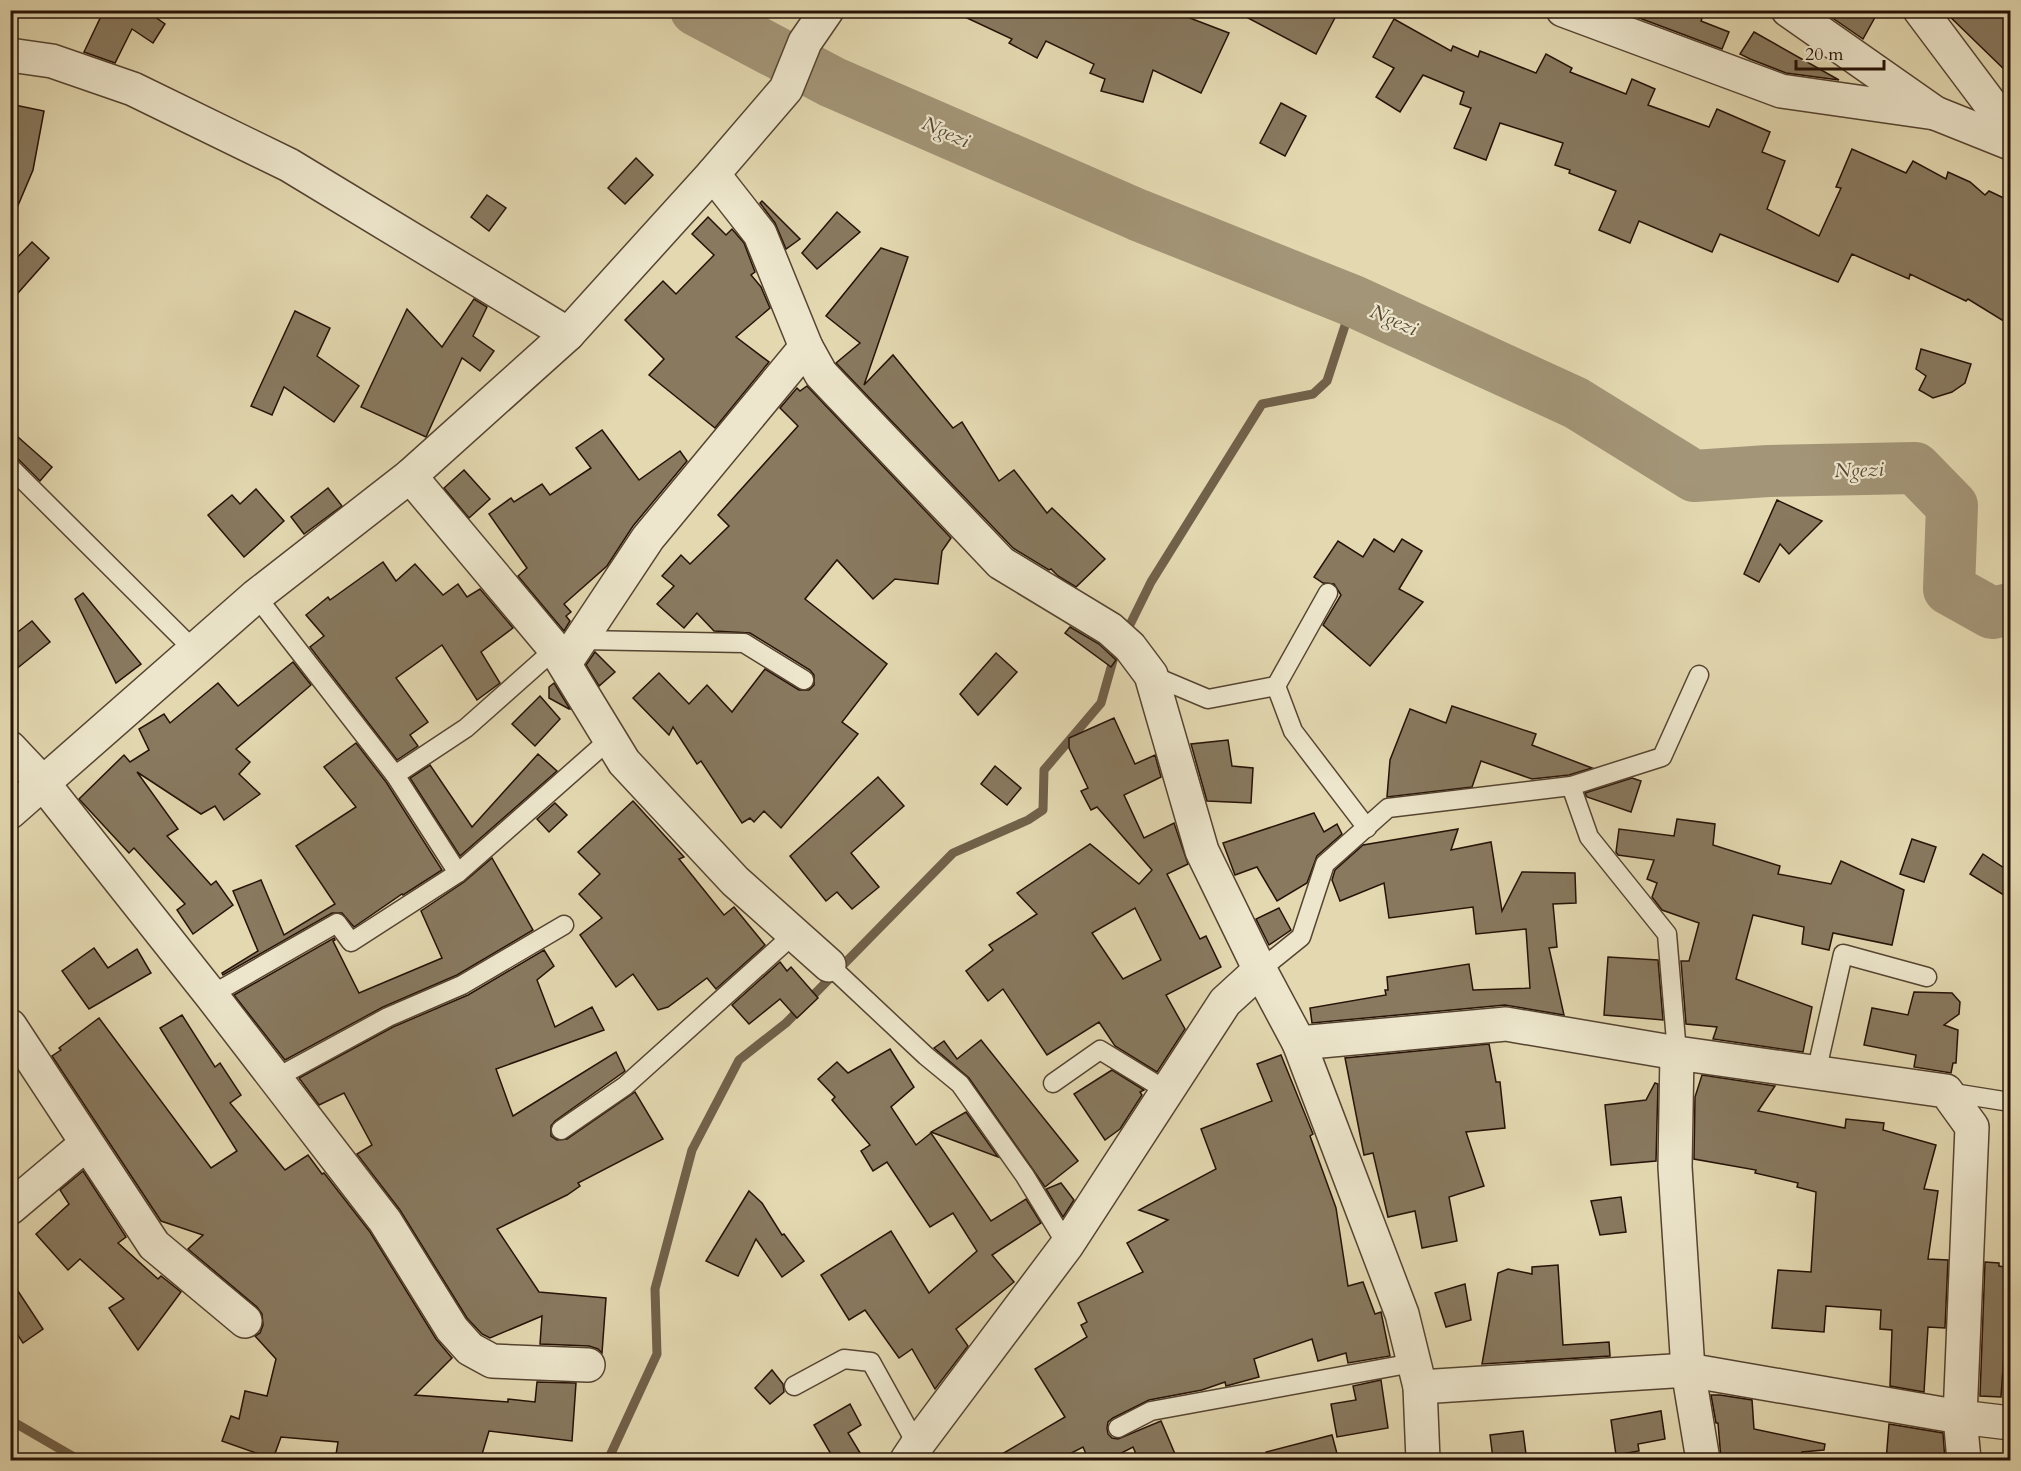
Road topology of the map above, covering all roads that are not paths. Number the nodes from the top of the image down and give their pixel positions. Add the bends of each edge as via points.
1 (827, 10) edge
2 (1563, 10) edge
3 (1788, 10) edge
4 (1920, 10) edge
5 (10, 55) edge
6 (1935, 113) junction
7 (2010, 130) edge
8 (2010, 143) edge
9 (713, 174) junction
10 (568, 334) junction
11 (806, 346) junction
12 (10, 467) edge
13 (410, 476) junction
14 (1328, 593) dead end
15 (256, 596) junction
16 (195, 650) junction
17 (567, 650) junction
18 (1151, 675) junction
19 (1699, 675) dead end
20 (804, 680) dead end
21 (1276, 686) junction
22 (610, 739) junction
23 (10, 748) edge
24 (395, 775) junction
25 (42, 782) junction
26 (1571, 786) junction
27 (10, 812) edge
28 (1366, 828) junction
29 (458, 873) junction
30 (564, 925) dead end
31 (794, 934) junction
32 (1260, 970) junction
33 (838, 974) joint
34 (1927, 977) dead end
35 (211, 994) junction
36 (10, 1026) edge
37 (1299, 1043) junction
38 (1677, 1053) junction
39 (1816, 1073) junction
40 (276, 1078) junction
41 (1053, 1083) dead end
42 (1167, 1091) junction
43 (1946, 1092) junction
44 (2010, 1102) edge
45 (561, 1130) dead end
46 (86, 1144) junction
47 (10, 1208) edge
48 (1067, 1245) junction
49 (245, 1321) dead end
50 (588, 1365) dead end
51 (1688, 1370) junction
52 (1417, 1375) junction
53 (794, 1386) dead end
54 (1960, 1417) junction
55 (2010, 1423) edge
56 (1118, 1428) dead end
57 (917, 1455) edge
58 (1423, 1461) edge
59 (1703, 1461) edge
60 (1964, 1461) edge

1 - 9 street via 805,42 786,89
2 - 6 street via 1781,91
3 - 6 street
4 - 7 street
5 - 10 street via 52,61 133,89 289,165
6 - 8 street
9 - 10 street
9 - 11 street via 760,234
10 - 13 street
11 - 17 street via 648,538
11 - 18 street via 821,374 1001,563 1120,638
12 - 16 lane
13 - 15 street
13 - 17 street
14 - 21 lane
15 - 16 street
15 - 24 lane
16 - 25 street
17 - 20 lane via 744,643
17 - 22 street
17 - 24 lane via 466,728
18 - 21 lane via 1208,699
18 - 32 street via 1202,850
19 - 26 lane via 1662,758
21 - 28 lane via 1293,731
22 - 29 lane
22 - 31 street via 624,762 711,856
23 - 25 street
24 - 29 lane
25 - 27 street
25 - 35 street
26 - 28 lane via 1388,808
26 - 38 lane via 1589,837 1667,934
28 - 32 lane via 1325,864 1301,937
29 - 35 lane via 351,942 337,923
30 - 40 lane via 462,985 388,1017
31 - 33 street
31 - 45 lane via 625,1086
32 - 37 street
32 - 42 street via 1225,1002
33 - 48 lane via 960,1084 1025,1176
34 - 39 lane via 1843,954
35 - 40 street
36 - 46 street
37 - 38 street via 1506,1024
37 - 52 street via 1402,1314
38 - 39 street
38 - 51 street via 1675,1167
39 - 43 street
40 - 50 street via 385,1221 452,1329 470,1348 492,1361
41 - 42 lane via 1100,1050
42 - 48 street
43 - 44 lane
43 - 54 street via 1972,1127
46 - 47 street
46 - 49 street via 154,1245
48 - 57 street
51 - 52 street
51 - 54 street
51 - 59 street
52 - 56 lane via 1152,1411
52 - 58 street
53 - 57 lane via 844,1359 871,1362
54 - 55 street
54 - 60 street

